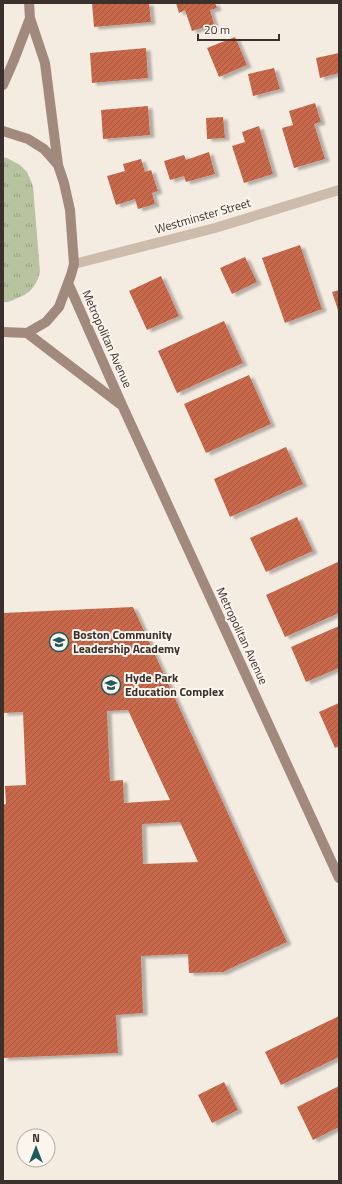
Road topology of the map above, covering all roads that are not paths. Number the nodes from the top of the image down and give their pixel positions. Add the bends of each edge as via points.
1 (29, 3) edge
2 (30, 18) junction
3 (3, 85) edge
4 (3, 131) edge
5 (58, 164) junction
6 (339, 190) edge
7 (74, 264) junction
8 (68, 283) junction
9 (3, 332) edge
10 (27, 333) junction
11 (122, 405) junction
12 (339, 878) edge

1 - 2 street
2 - 3 street
2 - 5 street via 45,63
4 - 5 street via 28,138 44,149
5 - 7 street via 70,210
6 - 7 street, Westminster Street via 215,228
7 - 8 street
8 - 10 street via 59,307 46,322
8 - 11 street, Metropolitan Avenue
9 - 10 street
10 - 11 street, Metropolitan Avenue
11 - 12 street, Metropolitan Avenue

